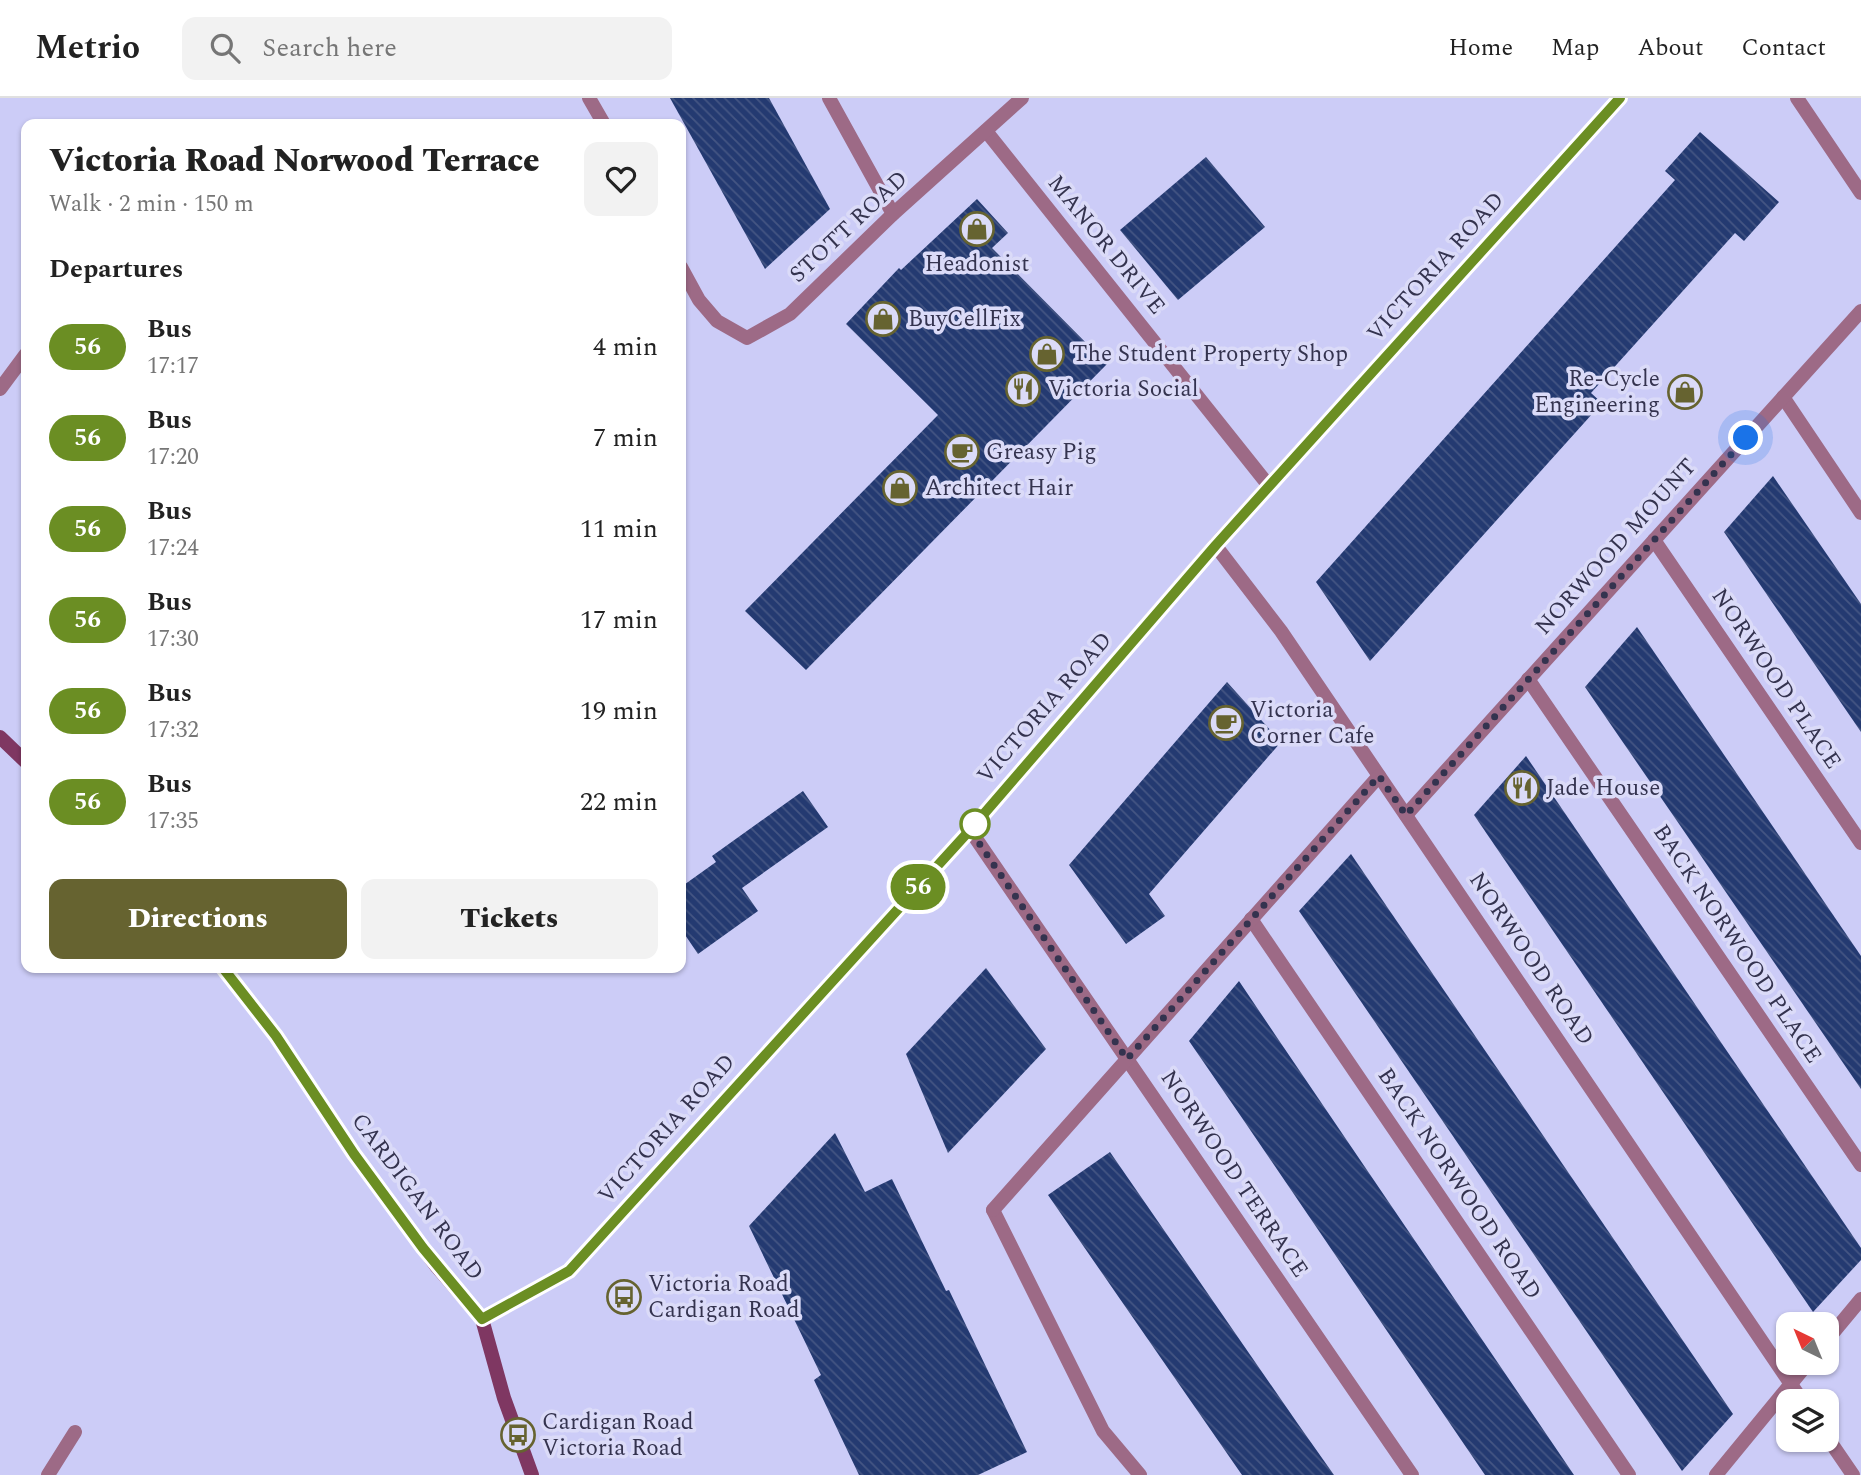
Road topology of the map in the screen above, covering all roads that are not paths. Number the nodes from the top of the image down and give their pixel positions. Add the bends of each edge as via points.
1 (589, 98) edge
2 (829, 98) edge
3 (1021, 98) edge
4 (1620, 98) edge
5 (1797, 98) edge
6 (601, 119) edge
7 (986, 131) junction
8 (1861, 193) edge
9 (893, 214) junction
10 (686, 276) edge
11 (1861, 311) edge
12 (21, 361) edge
13 (0, 389) edge
14 (1783, 397) junction
15 (1269, 486) junction
16 (1861, 513) edge
17 (1654, 540) junction
18 (1216, 545) junction
19 (1528, 679) junction
20 (0, 737) edge
21 (21, 757) edge
22 (1379, 776) junction
23 (1406, 815) junction
24 (970, 830) junction
25 (1861, 843) edge
26 (1251, 919) junction
27 (227, 973) edge
28 (1127, 1059) junction
29 (1861, 1165) edge
30 (1861, 1299) edge
31 (482, 1319) junction
32 (1839, 1326) edge
33 (1797, 1376) edge
34 (1791, 1384) junction
35 (1794, 1389) edge
36 (75, 1432) dead end
37 (1837, 1452) edge
38 (48, 1475) edge
39 (532, 1475) edge
40 (1140, 1475) edge
41 (1412, 1475) edge
42 (1629, 1475) edge
43 (1716, 1475) edge
44 (1853, 1475) edge

1 - 6 street
2 - 9 street
3 - 7 street, STOTT ROAD
4 - 15 street, VICTORIA ROAD
5 - 8 street
7 - 9 street, STOTT ROAD
7 - 15 street, MANOR DRIVE
9 - 10 street, STOTT ROAD via 790,314 747,338 718,321
11 - 14 street, NORWOOD MOUNT
12 - 13 street
14 - 16 street
14 - 17 street, NORWOOD MOUNT
15 - 18 street, VICTORIA ROAD
17 - 19 street, NORWOOD MOUNT
17 - 25 street, NORWOOD PLACE
18 - 22 street, NORWOOD ROAD via 1281,631
18 - 24 street, VICTORIA ROAD
19 - 23 street, NORWOOD MOUNT
19 - 29 street, BACK NORWOOD PLACE
20 - 21 street
22 - 23 street, NORWOOD ROAD
22 - 26 street
23 - 34 street, NORWOOD ROAD
24 - 28 street, NORWOOD TERRACE
24 - 31 street, VICTORIA ROAD via 569,1271
26 - 28 street
26 - 42 street, BACK NORWOOD ROAD
27 - 31 street, CARDIGAN ROAD via 429,1257
28 - 40 street via 993,1210 1103,1431
28 - 41 street, NORWOOD TERRACE
30 - 32 street
31 - 39 street, CARDIGAN ROAD
33 - 34 street
34 - 35 street, NORWOOD ROAD
34 - 43 street
36 - 38 street
37 - 44 street

